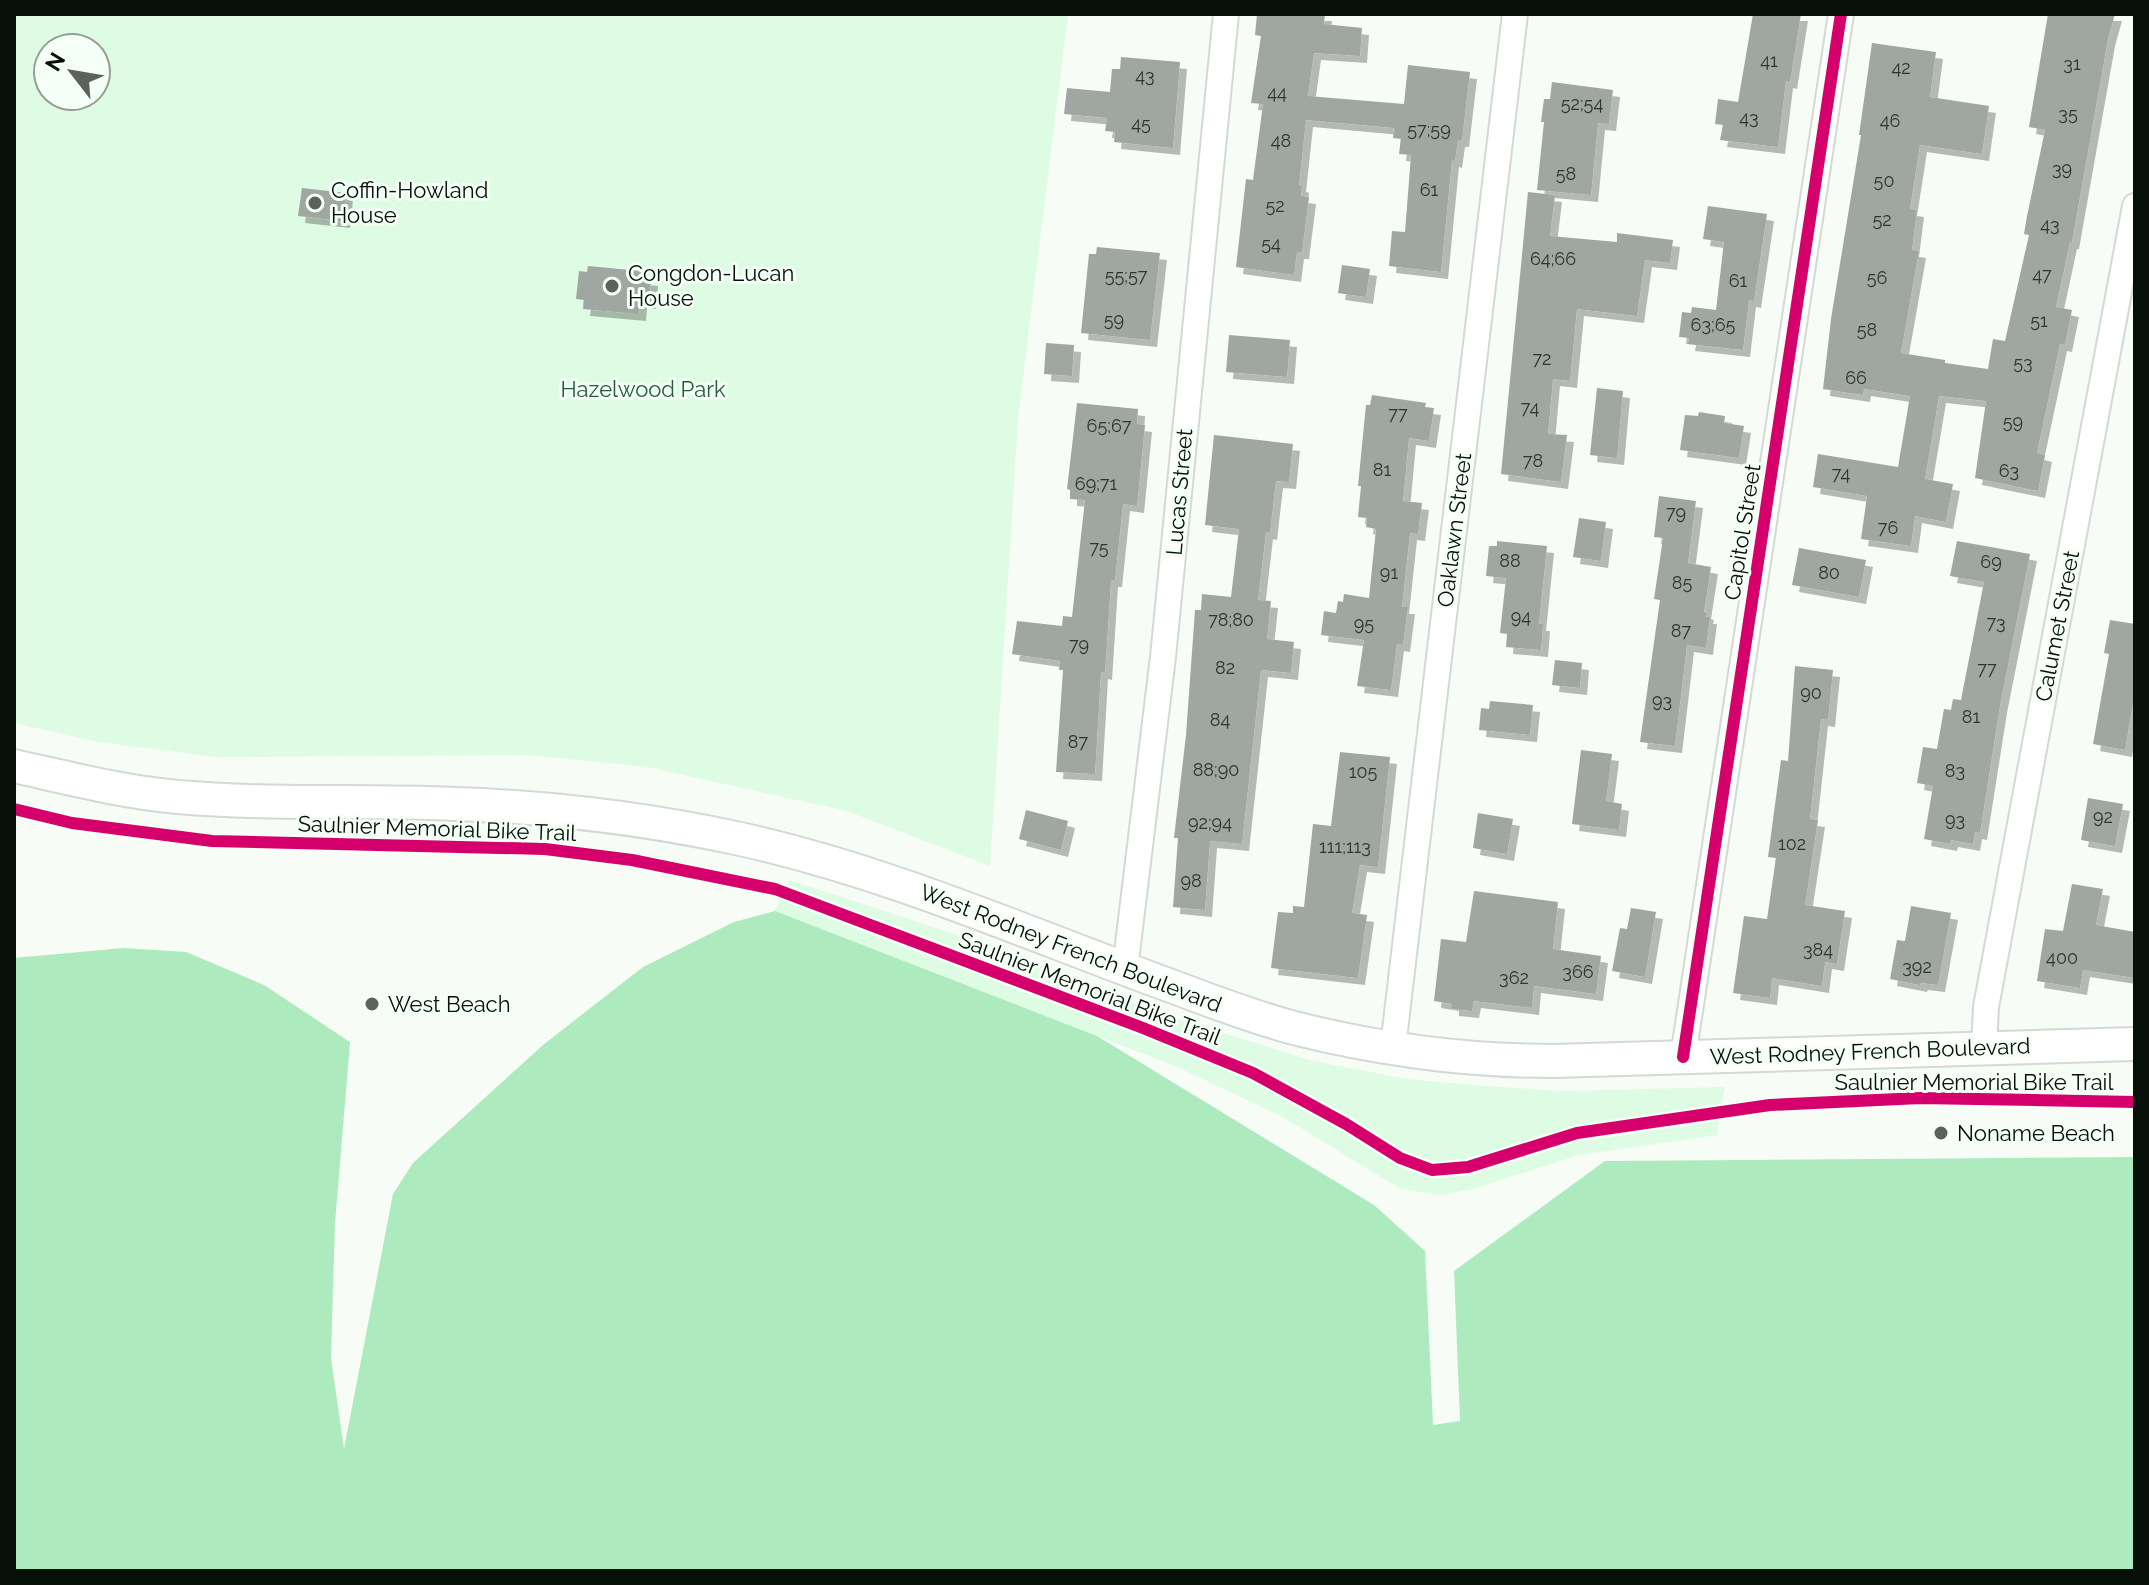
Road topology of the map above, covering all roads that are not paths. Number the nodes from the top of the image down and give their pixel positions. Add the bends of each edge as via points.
1 (1226, 14) edge
2 (1515, 14) edge
3 (1841, 14) edge
4 (2135, 206) edge
5 (14, 766) edge
6 (1125, 969) junction
7 (2135, 1044) edge
8 (1393, 1047) junction
9 (1984, 1047) junction
10 (1683, 1057) junction

1 - 6 street, Lucas Street via 1163,657
2 - 8 street, Oaklawn Street
3 - 10 street, Capitol Street
4 - 9 street, Calumet Street via 1986,1007
5 - 6 main road, West Rodney French Boulevard via 174,796 276,803 494,805 661,823 857,870
6 - 8 main road, West Rodney French Boulevard via 1265,1020
7 - 9 main road, West Rodney French Boulevard
8 - 10 main road, West Rodney French Boulevard via 1484,1060
9 - 10 main road, West Rodney French Boulevard

